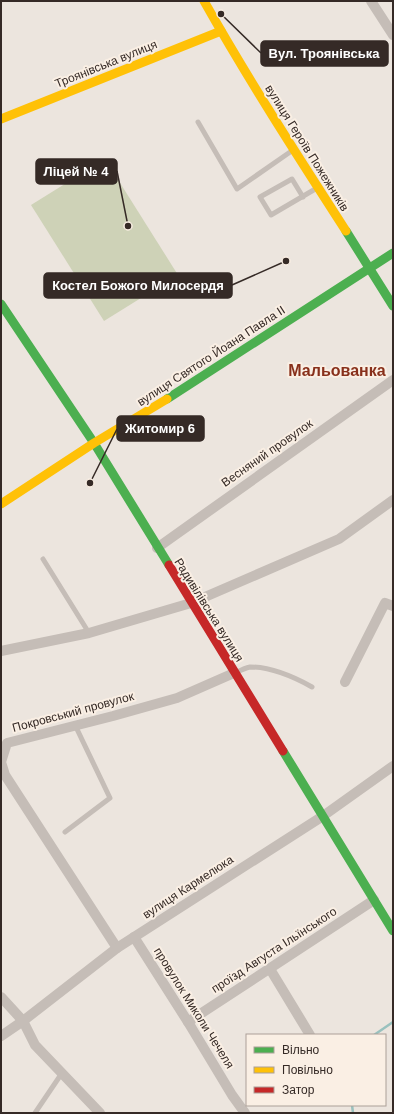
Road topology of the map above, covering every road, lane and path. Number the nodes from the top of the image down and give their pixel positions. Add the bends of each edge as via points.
1 (204, 1) edge
2 (372, 1) edge
3 (221, 31) junction
4 (393, 35) edge
5 (1, 119) edge
6 (198, 122) dead end
7 (294, 150) junction
8 (318, 188) junction
9 (303, 197) junction
10 (393, 253) edge
11 (369, 269) junction
12 (1, 304) edge
13 (393, 306) edge
14 (393, 380) edge
15 (94, 443) junction
16 (393, 500) edge
17 (1, 504) edge
18 (157, 548) junction
19 (43, 559) dead end
20 (191, 603) junction
21 (393, 606) edge
22 (89, 633) junction
23 (1, 652) edge
24 (234, 673) junction
25 (344, 682) dead end
26 (312, 687) dead end
27 (75, 725) junction
28 (393, 766) edge
29 (323, 816) junction
30 (65, 832) dead end
31 (374, 900) junction
32 (393, 931) edge
33 (134, 937) junction
34 (116, 948) junction
35 (270, 969) junction
36 (1, 997) edge
37 (23, 1021) junction
38 (188, 1022) junction
39 (309, 1034) edge
40 (1, 1036) edge
41 (62, 1073) junction
42 (35, 1113) edge
43 (100, 1113) edge
44 (245, 1113) edge

1 - 3 street, вулиця Героїв Пожежників
2 - 4 street
3 - 5 street, Троянівська вулиця
3 - 7 street, вулиця Героїв Пожежників
6 - 7 lane via 237,189
7 - 8 street, вулиця Героїв Пожежників
8 - 9 lane
8 - 11 street, вулиця Героїв Пожежників
9 - 9 lane via 271,215 260,197 292,179
10 - 11 street, вулиця Святого Йоана Павла II
11 - 13 street, вулиця Героїв Пожежників
11 - 15 street, вулиця Святого Йоана Павла II
12 - 15 street, Радивілівська вулиця
14 - 18 street, Весняний провулок
15 - 17 street, вулиця Святого Йоана Павла II
15 - 18 street, Радивілівська вулиця
16 - 20 street via 339,539
18 - 20 street, Радивілівська вулиця
19 - 22 lane
20 - 22 street
20 - 24 street, Радивілівська вулиця
21 - 25 street via 385,603
22 - 23 street
24 - 26 lane via 248,667 266,669 296,678
24 - 27 street, Покровський провулок via 177,698
24 - 29 street, Радивілівська вулиця
27 - 30 lane via 110,798
27 - 34 street, Покровський провулок via 7,743 1,762 5,774
28 - 29 street, вулиця Кармелюка
29 - 31 street, Радивілівська вулиця
29 - 33 street, вулиця Кармелюка
31 - 32 street, Радивілівська вулиця
31 - 35 street, проїзд Августа Ільїнського
33 - 34 street, вулиця Кармелюка
33 - 38 street, провулок Миколи Чечеля
34 - 37 street, вулиця Кармелюка
35 - 38 street, проїзд Августа Ільїнського
35 - 39 street
36 - 37 street
37 - 40 street, вулиця Кармелюка
37 - 41 street via 35,1045
38 - 44 street, провулок Миколи Чечеля
41 - 42 lane
41 - 43 street

